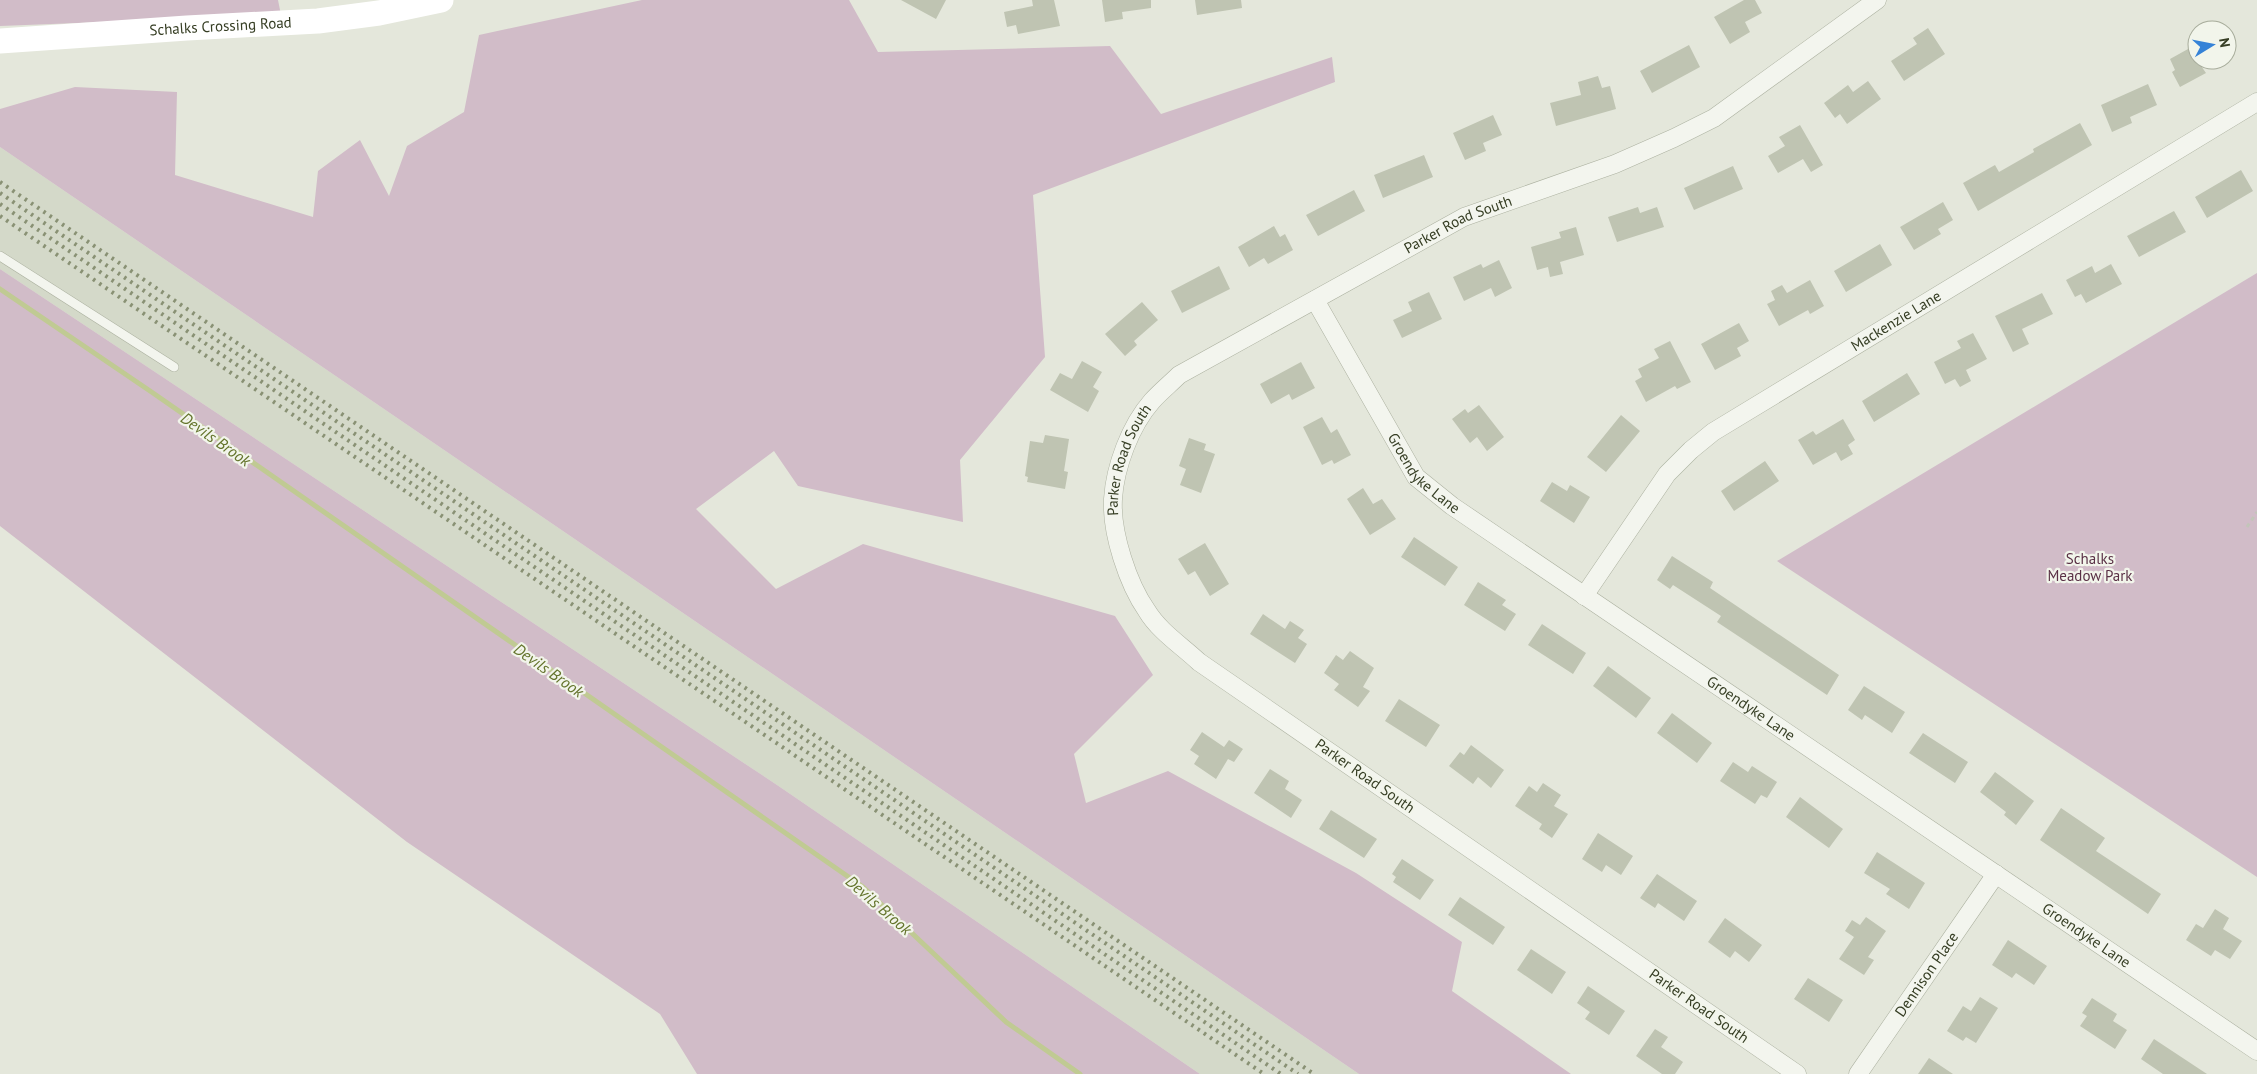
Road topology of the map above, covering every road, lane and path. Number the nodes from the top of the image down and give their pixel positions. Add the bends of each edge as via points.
1 (441, 0) edge
2 (1878, 0) edge
3 (0, 41) edge
4 (2257, 102) edge
5 (0, 256) edge
6 (1315, 300) junction
7 (174, 367) dead end
8 (2257, 512) edge
9 (2247, 526) dead end
10 (1584, 596) junction
11 (1996, 874) junction
12 (2257, 1051) edge
13 (1797, 1074) edge
14 (1858, 1074) edge

1 - 3 street, Schalks Crossing Road via 369,15 318,21
2 - 6 street, Parker Road South via 1714,118 1615,164 1464,216
4 - 10 street, Mackenzie Lane via 1713,432 1667,474
5 - 7 lane
6 - 10 street, Groendyke Lane via 1416,477 1452,506
6 - 13 street, Parker Road South via 1180,375 1151,402 1132,433 1119,469 1113,500 1119,544 1129,577 1147,612 1199,662
8 - 9 path
10 - 11 street, Groendyke Lane
11 - 12 street, Groendyke Lane
11 - 14 street, Dennison Place

